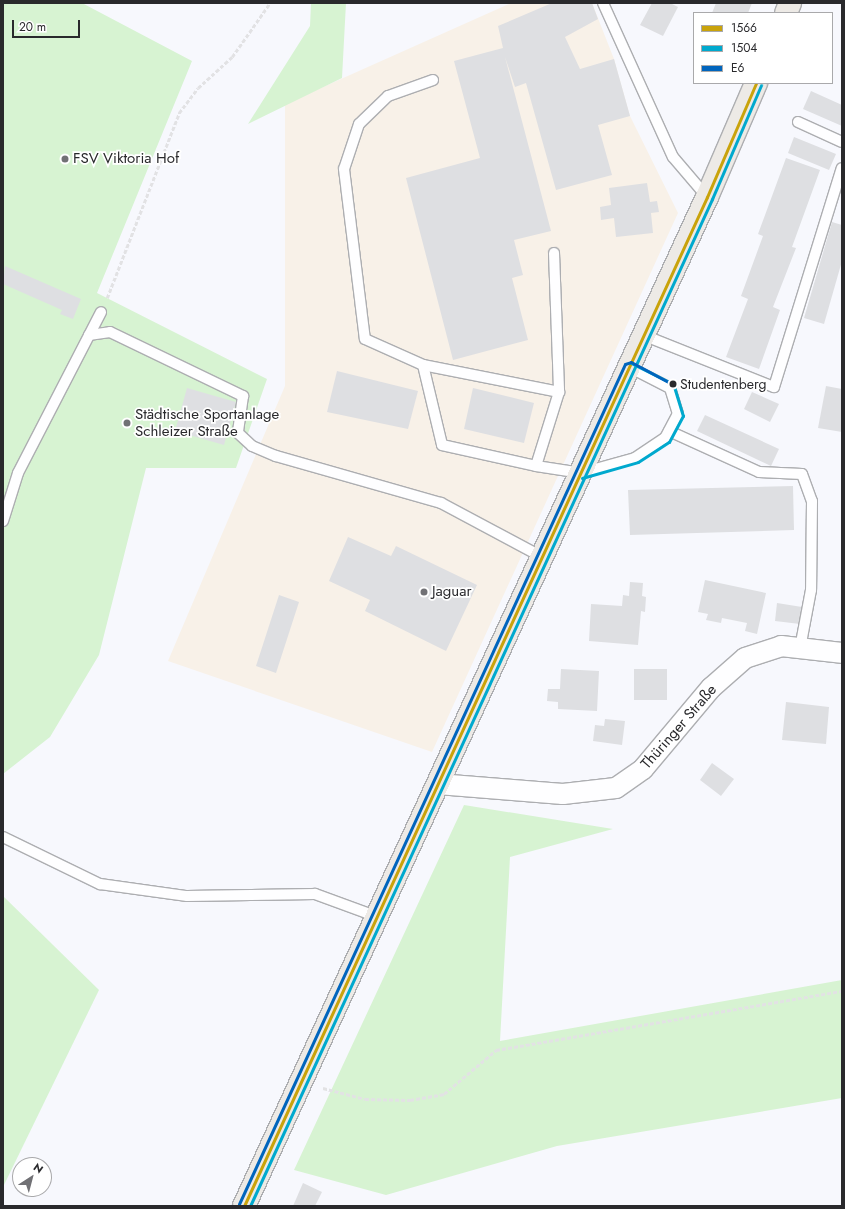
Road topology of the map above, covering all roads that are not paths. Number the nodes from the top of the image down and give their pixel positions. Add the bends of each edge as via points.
1 (603, 3) edge
2 (433, 80) dead end
3 (756, 84) edge
4 (798, 122) dead end
5 (842, 142) edge
6 (842, 168) edge
7 (707, 197) junction
8 (554, 253) dead end
9 (101, 312) road end
10 (89, 335) junction
11 (643, 336) junction
12 (423, 366) junction
13 (629, 366) junction
14 (559, 392) junction
15 (669, 431) junction
16 (536, 466) junction
17 (581, 473) junction
18 (3, 521) edge
19 (542, 557) junction
20 (800, 648) junction
21 (842, 653) edge
22 (438, 784) junction
23 (3, 837) edge
24 (378, 916) junction
25 (244, 1206) edge

1 - 7 lane via 673,157
2 - 12 lane via 388,96 359,124 344,169 365,339
3 - 7 main road
4 - 5 lane
6 - 11 lane via 774,387
7 - 11 main road
8 - 14 lane
9 - 10 lane
10 - 18 lane via 18,473
10 - 19 lane via 110,332 243,396 238,432 252,446 276,456 441,503
11 - 13 main road
12 - 14 lane
12 - 16 lane via 442,445
13 - 15 lane via 670,388 678,414
13 - 17 main road
14 - 16 lane
15 - 17 lane via 665,438 635,458
15 - 20 lane via 759,472 802,474 812,501 811,590
16 - 17 lane
17 - 19 main road
19 - 22 main road
20 - 21 street, Thüringer Straße
20 - 22 street, Thüringer Straße via 781,646 745,658 711,688 643,769 616,788 563,794
22 - 24 main road
23 - 24 lane via 100,884 187,896 315,894
24 - 25 main road

